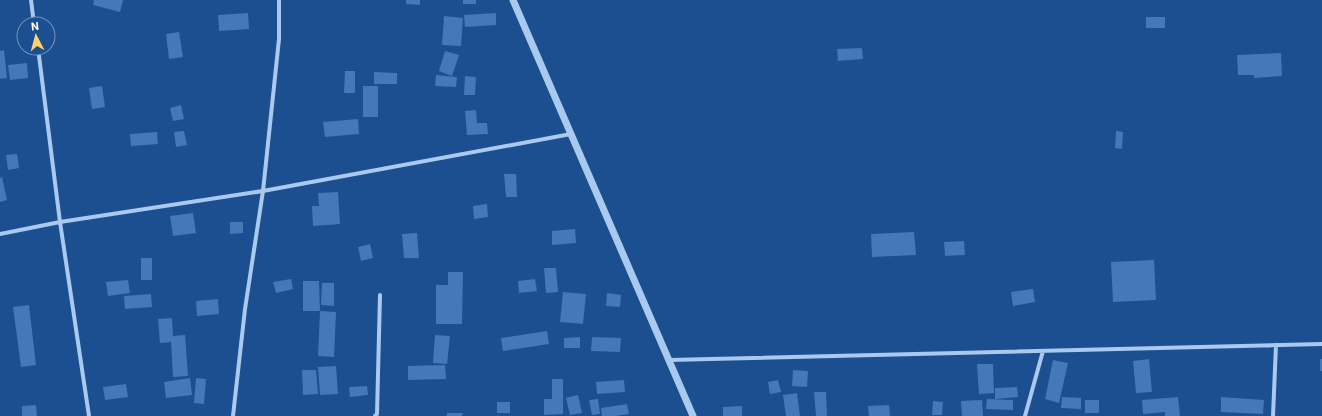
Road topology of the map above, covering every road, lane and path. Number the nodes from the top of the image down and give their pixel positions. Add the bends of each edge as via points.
1 (31, 0) edge
2 (279, 0) edge
3 (513, 0) edge
4 (33, 16) edge
5 (39, 56) edge
6 (572, 134) junction
7 (263, 191) junction
8 (60, 222) junction
9 (0, 234) edge
10 (380, 295) dead end
11 (1322, 344) edge
12 (1276, 345) junction
13 (1043, 351) junction
14 (669, 360) junction
15 (89, 416) edge
16 (233, 416) edge
17 (375, 416) edge
18 (694, 416) edge
19 (1025, 416) edge
20 (1273, 416) edge

1 - 4 street
2 - 7 street via 279,39
3 - 6 street
5 - 8 street
6 - 7 street
6 - 14 street
7 - 8 street
7 - 16 street via 245,309
8 - 9 street
8 - 15 street
10 - 17 street
11 - 12 street
12 - 13 street
12 - 20 street
13 - 14 street
13 - 19 street
14 - 18 street

